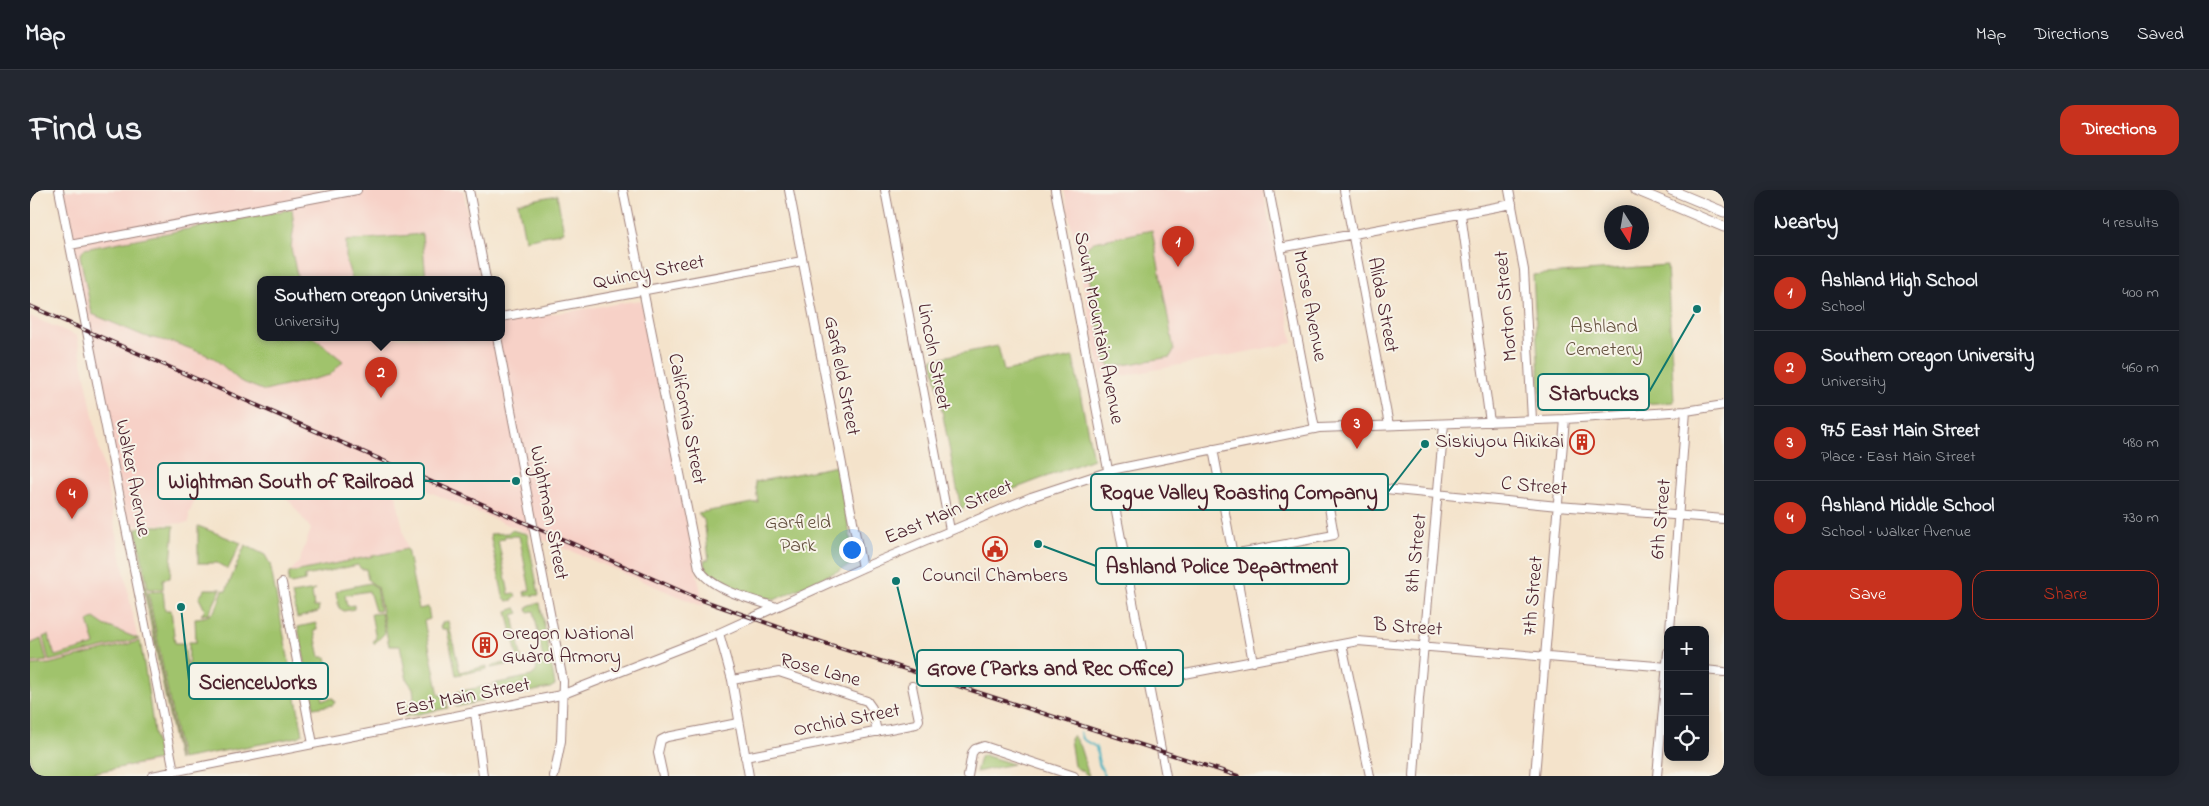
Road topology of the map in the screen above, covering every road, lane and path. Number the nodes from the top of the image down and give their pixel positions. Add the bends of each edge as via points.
1 (59, 190) edge
2 (356, 190) edge
3 (469, 190) edge
4 (623, 190) edge
5 (789, 190) edge
6 (885, 190) edge
7 (1054, 190) edge
8 (1269, 190) edge
9 (1344, 190) edge
10 (1509, 190) edge
11 (1636, 190) edge
12 (1671, 190) edge
13 (1512, 204) junction
14 (1724, 212) edge
15 (1461, 214) junction
16 (1724, 227) edge
17 (1352, 234) junction
18 (70, 245) junction
19 (1280, 248) junction
20 (802, 261) junction
21 (485, 276) edge
22 (644, 291) junction
23 (505, 316) edge
24 (498, 341) edge
25 (1724, 405) edge
26 (1686, 411) junction
27 (1565, 419) junction
28 (1532, 420) junction
29 (1490, 422) junction
30 (1444, 424) junction
31 (1389, 425) junction
32 (1316, 429) junction
33 (1213, 449) junction
34 (1109, 471) junction
35 (1439, 494) junction
36 (1558, 506) junction
37 (1679, 515) junction
38 (1724, 519) edge
39 (950, 530) junction
40 (1233, 554) junction
41 (862, 568) junction
42 (282, 583) dead end
43 (776, 608) junction
44 (1670, 626) edge
45 (719, 633) junction
46 (1342, 644) junction
47 (1424, 645) junction
48 (1545, 657) junction
49 (1253, 662) junction
50 (1664, 667) edge
51 (1709, 670) edge
52 (1667, 671) edge
53 (1724, 672) edge
54 (732, 680) junction
55 (1148, 681) junction
56 (912, 686) dead end
57 (562, 695) junction
58 (474, 713) junction
59 (738, 722) junction
60 (877, 732) junction
61 (313, 744) junction
62 (745, 757) junction
63 (174, 771) junction
64 (152, 776) edge
65 (483, 776) edge
66 (554, 776) edge
67 (663, 776) edge
68 (749, 776) edge
69 (968, 776) edge
70 (1074, 776) edge
71 (1166, 776) edge
72 (1370, 776) edge
73 (1414, 776) edge
74 (1535, 776) edge
75 (1657, 776) edge

1 - 18 street, Walker Avenue
2 - 18 street
3 - 21 street
4 - 22 street, California Street
5 - 20 street, Garfield Street
6 - 39 street, Lincoln Street
7 - 34 street, South Mountain Avenue
8 - 19 street, Morse Avenue
9 - 17 street, Alida Street
10 - 13 street, Morton Street
11 - 16 main road
12 - 14 main road
13 - 15 street
13 - 28 street, Morton Street via 1524,270
15 - 17 street
15 - 29 street
17 - 19 street
17 - 31 street, Alida Street
18 - 63 street, Walker Avenue
19 - 32 street, Morse Avenue
20 - 22 street, Quincy Street
20 - 41 street, Garfield Street
22 - 23 street, Quincy Street
22 - 43 street, California Street via 700,568 705,578 715,585
24 - 57 street, Wightman Street via 563,681
25 - 26 street, East Main Street
26 - 27 street, East Main Street
26 - 37 street, 6th Street
27 - 28 street, East Main Street
27 - 36 street, 7th Street
28 - 29 street, East Main Street
29 - 30 street, East Main Street
30 - 31 street, East Main Street
30 - 35 street, 8th Street
31 - 32 street, East Main Street
32 - 33 street, East Main Street
33 - 34 street, East Main Street
33 - 40 street
34 - 39 street, East Main Street via 1050,490
34 - 55 street, South Mountain Avenue
35 - 36 street, C Street
35 - 40 street, C Street via 1330,485 1326,490 1334,535
35 - 47 street, 8th Street
36 - 37 street, C Street
36 - 48 street, 7th Street
37 - 38 street, C Street
37 - 44 street, 6th Street
39 - 41 street, East Main Street
40 - 49 street
41 - 43 street, East Main Street
42 - 61 street
43 - 45 street, East Main Street
45 - 54 street
45 - 57 street, East Main Street
46 - 47 street, B Street via 1358,641
46 - 49 street, B Street
46 - 72 street
47 - 48 street, B Street
47 - 73 street, 8th Street
48 - 50 street, B Street
48 - 74 street, 7th Street
49 - 55 street, B Street
51 - 53 street
52 - 75 street
54 - 59 street
54 - 60 street, Rose Lane via 779,672 867,701 872,708
55 - 71 street, South Mountain Avenue
56 - 60 street, Orchid Street via 918,723
57 - 58 street, East Main Street
57 - 66 street, Wightman Street
58 - 61 street, East Main Street
58 - 65 street
59 - 62 street
59 - 67 street via 661,740 658,753
60 - 62 street, Orchid Street
61 - 63 street, East Main Street
62 - 68 street
63 - 64 street, East Main Street
69 - 70 street via 975,749 984,746

